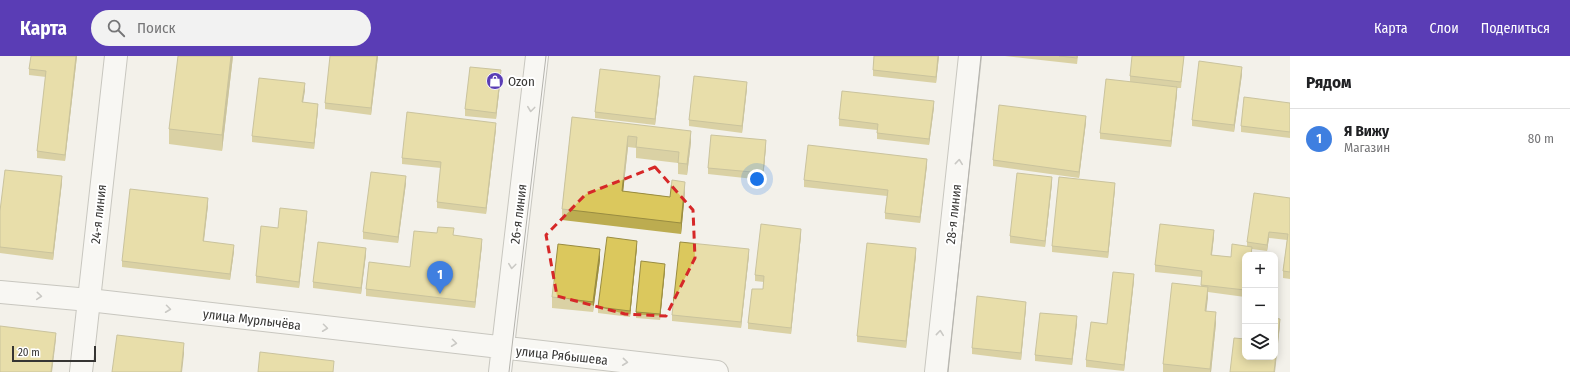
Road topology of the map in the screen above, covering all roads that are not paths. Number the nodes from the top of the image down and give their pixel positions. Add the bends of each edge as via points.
1 (116, 56) edge
2 (537, 56) edge
3 (970, 56) edge
4 (0, 292) edge
5 (89, 300) junction
6 (503, 348) junction
7 (81, 372) edge
8 (500, 372) edge
9 (717, 372) edge
10 (936, 372) edge

1 - 5 street, 24-я линия
2 -> 6 street, 26-я линия
10 -> 3 street, 28-я линия
4 -> 5 street, улица Мурлычёва
5 -> 6 street, улица Мурлычёва
5 - 7 street, 24-я линия
6 - 8 street, 26-я линия
6 -> 9 street, улица Рябышева

